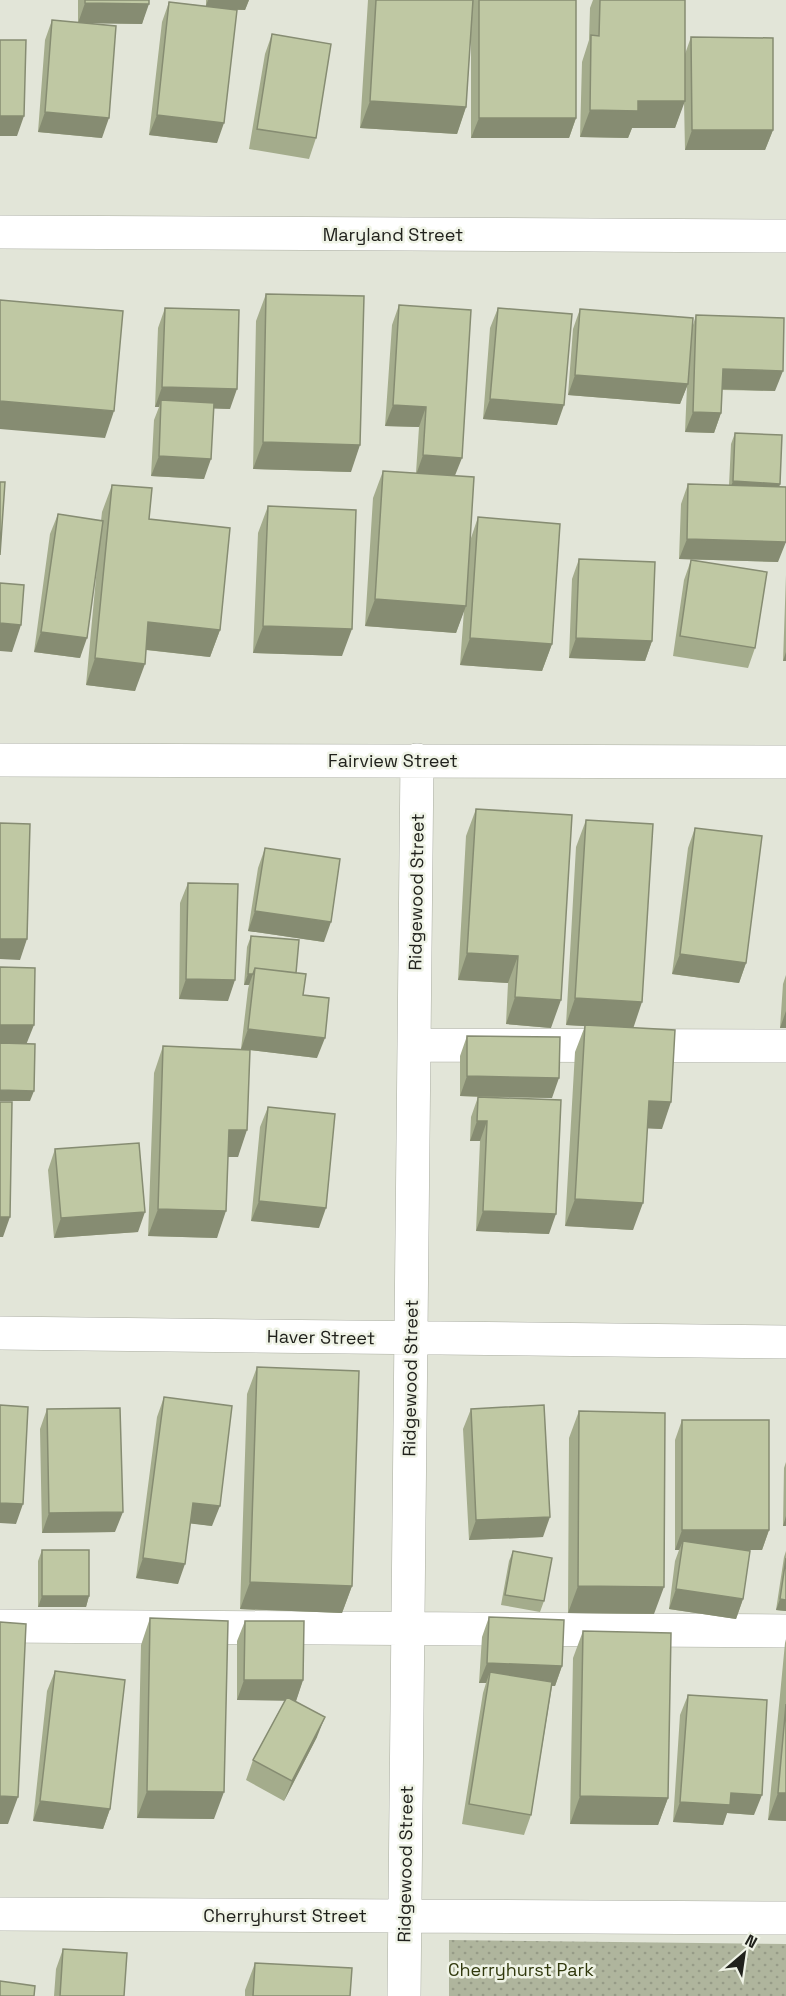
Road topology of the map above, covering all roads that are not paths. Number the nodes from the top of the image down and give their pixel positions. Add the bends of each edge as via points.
1 (0, 232) edge
2 (786, 236) edge
3 (0, 760) edge
4 (417, 760) junction
5 (786, 762) edge
6 (414, 1045) junction
7 (786, 1046) edge
8 (0, 1333) edge
9 (411, 1338) junction
10 (786, 1342) edge
11 (0, 1626) edge
12 (408, 1629) junction
13 (786, 1631) edge
14 (0, 1914) edge
15 (405, 1916) junction
16 (786, 1918) edge
17 (404, 1996) edge

1 - 2 street, Maryland Street
3 - 4 street, Fairview Street
4 - 5 street, Fairview Street
4 - 6 street, Ridgewood Street
6 - 7 street
6 - 9 street, Ridgewood Street
8 - 9 street, Haver Street
9 - 10 street, Haver Street
9 - 12 street, Ridgewood Street
11 - 12 street
12 - 13 street
12 - 15 street, Ridgewood Street
14 - 15 street, Cherryhurst Street
15 - 16 street, Cherryhurst Street
15 - 17 street, Ridgewood Street

